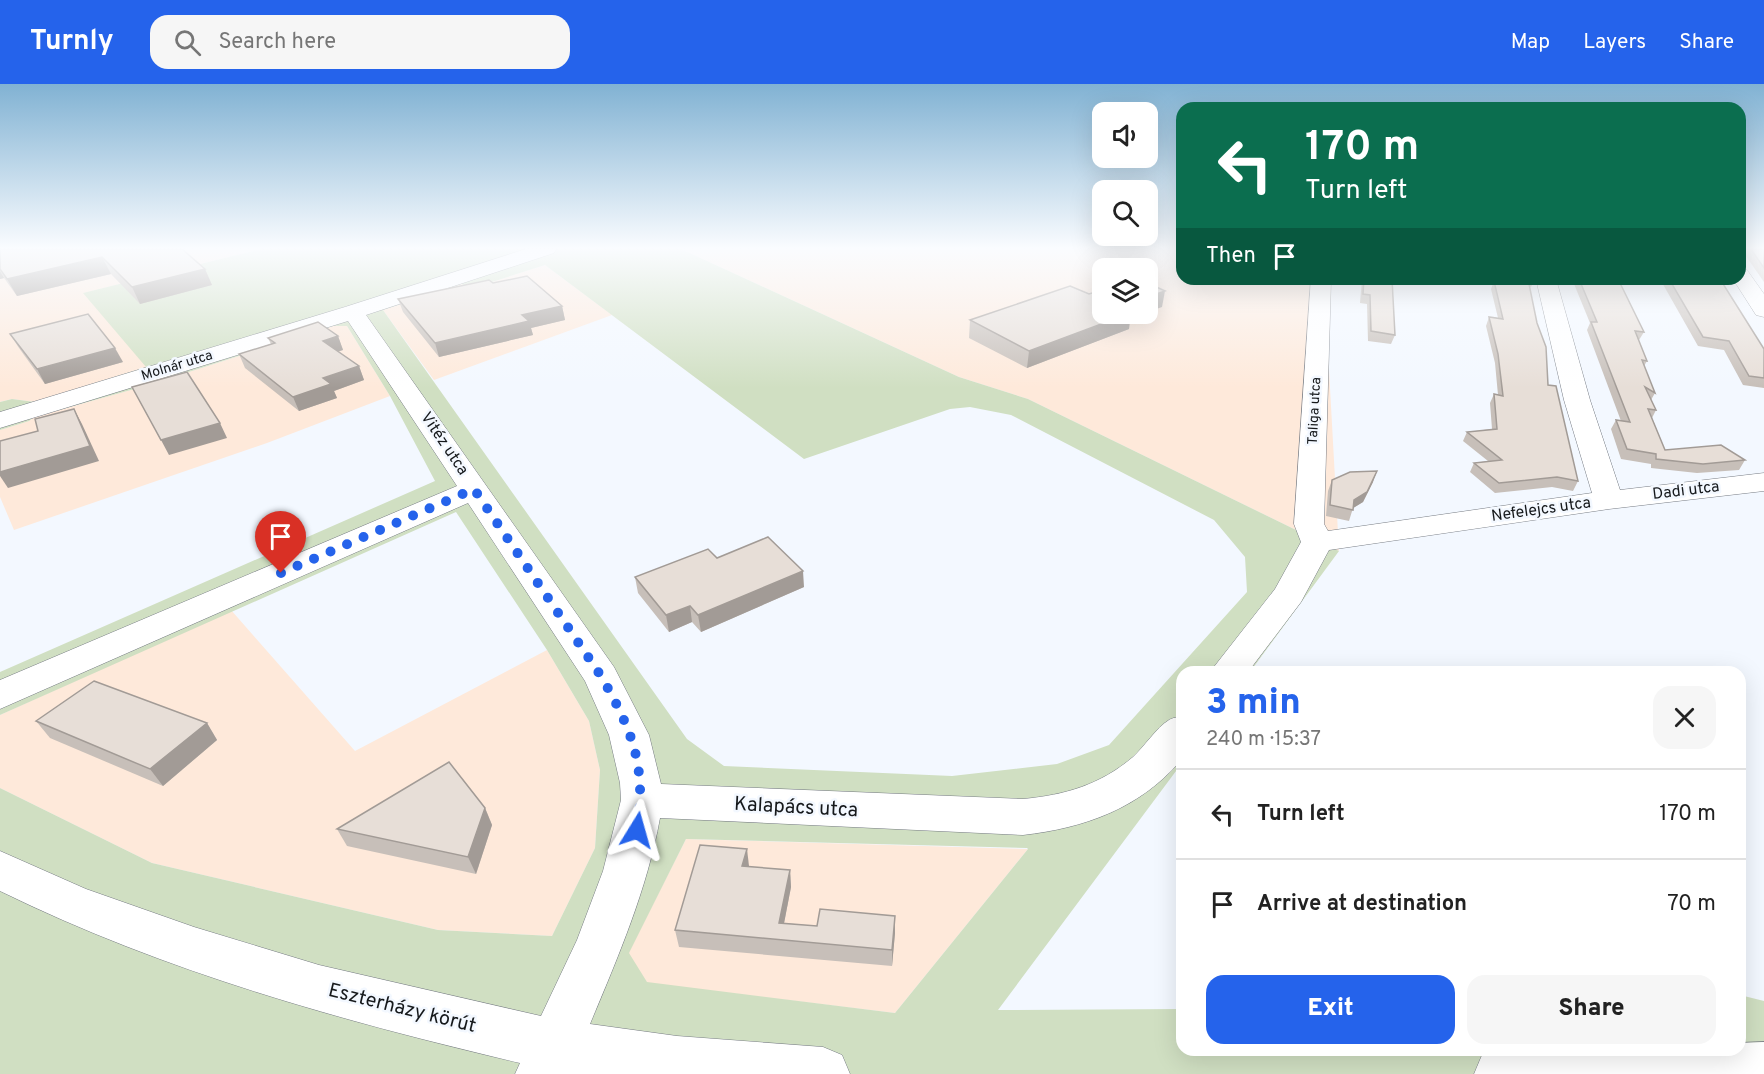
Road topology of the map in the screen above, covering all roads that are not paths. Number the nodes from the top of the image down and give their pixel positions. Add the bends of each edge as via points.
1 (405, 295) edge
2 (1320, 295) edge
3 (1550, 295) edge
4 (1754, 295) edge
5 (1764, 310) edge
6 (353, 312) junction
7 (0, 420) edge
8 (1764, 482) edge
9 (474, 489) junction
10 (1609, 500) junction
11 (1317, 542) junction
12 (1233, 666) edge
13 (0, 695) edge
14 (1176, 737) edge
15 (642, 800) junction
16 (0, 870) edge
17 (548, 1060) edge
18 (1764, 1069) edge
19 (823, 1074) edge
20 (1501, 1074) edge

1 - 6 street, Molnár utca
2 - 11 street, Taliga utca via 1309,524
3 - 10 street, Nefelejcs utca via 1577,400
4 - 5 street
6 - 7 street, Molnár utca
6 - 9 street, Vitéz utca
8 - 10 street, Dadi utca
9 - 13 street
9 - 15 street, Vitéz utca via 617,704 635,750
10 - 11 street, Nefelejcs utca
11 - 12 street via 1289,594
14 - 15 street, Kalapács utca via 1153,763 1110,796 1047,816
15 - 17 street via 616,901
16 - 17 street, Eszterházy körút via 72,904 194,949 319,989 422,1015
17 - 19 street, Eszterházy körút via 677,1063
18 - 20 street

